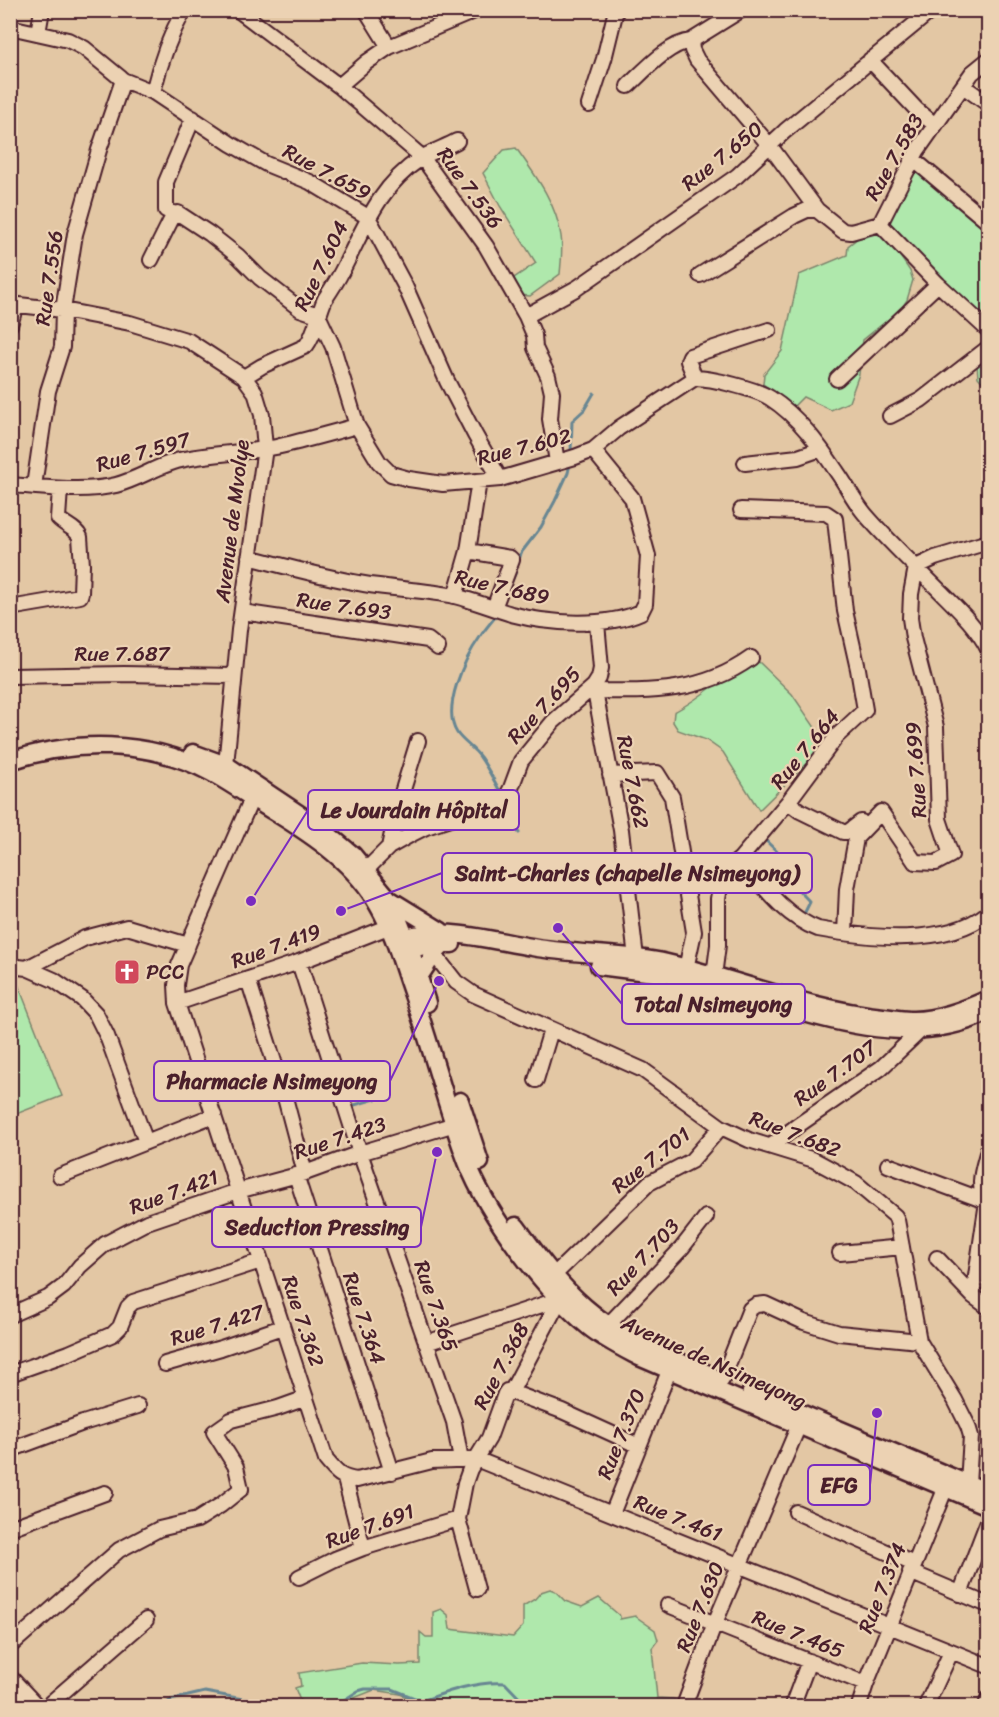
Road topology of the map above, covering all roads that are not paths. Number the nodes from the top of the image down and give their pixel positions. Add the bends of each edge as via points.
1 (42, 10) edge
2 (184, 10) edge
3 (238, 10) edge
4 (366, 10) edge
5 (477, 10) edge
6 (616, 10) edge
7 (741, 10) edge
8 (932, 10) edge
9 (10, 27) edge
10 (38, 33) junction
11 (691, 41) junction
12 (389, 47) junction
13 (870, 60) junction
14 (988, 60) edge
15 (123, 80) junction
16 (339, 86) junction
17 (628, 86) dead end
18 (963, 86) junction
19 (153, 92) junction
20 (988, 104) edge
21 (589, 105) dead end
22 (193, 118) junction
23 (935, 125) junction
24 (457, 141) dead end
25 (770, 146) junction
26 (422, 157) junction
27 (913, 159) junction
28 (817, 210) junction
29 (174, 214) junction
30 (368, 217) junction
31 (988, 222) edge
32 (880, 224) junction
33 (152, 260) dead end
34 (700, 275) dead end
35 (938, 284) junction
36 (13, 304) edge
37 (63, 310) junction
38 (318, 315) junction
39 (526, 316) junction
40 (10, 325) edge
41 (769, 330) dead end
42 (988, 330) edge
43 (988, 348) edge
44 (244, 377) junction
45 (695, 378) junction
46 (837, 379) dead end
47 (890, 416) dead end
48 (357, 426) junction
49 (265, 448) junction
50 (593, 450) junction
51 (821, 450) junction
52 (557, 462) junction
53 (746, 463) dead end
54 (500, 479) junction
55 (480, 481) junction
56 (10, 485) edge
57 (34, 486) junction
58 (60, 489) junction
59 (854, 499) junction
60 (741, 510) dead end
61 (835, 519) junction
62 (988, 542) edge
63 (468, 551) junction
64 (249, 557) junction
65 (916, 567) junction
66 (453, 596) junction
67 (10, 608) edge
68 (494, 608) junction
69 (242, 612) junction
70 (597, 623) junction
71 (438, 648) dead end
72 (988, 649) edge
73 (751, 658) dead end
74 (10, 676) edge
75 (234, 676) junction
76 (594, 689) junction
77 (418, 741) dead end
78 (10, 750) edge
79 (10, 761) edge
80 (224, 771) junction
81 (610, 775) junction
82 (252, 798) junction
83 (788, 802) junction
84 (876, 809) dead end
85 (389, 847) junction
86 (740, 859) junction
87 (366, 870) junction
88 (388, 899) junction
89 (988, 913) edge
90 (845, 933) junction
91 (399, 941) junction
92 (441, 943) junction
93 (188, 945) junction
94 (636, 958) junction
95 (299, 962) junction
96 (10, 966) edge
97 (27, 968) junction
98 (685, 974) junction
99 (714, 976) junction
100 (419, 977) junction
101 (248, 979) junction
102 (988, 999) edge
103 (177, 1003) junction
104 (988, 1012) edge
105 (551, 1030) junction
106 (920, 1031) junction
107 (536, 1080) dead end
108 (214, 1115) junction
109 (455, 1124) junction
110 (721, 1127) junction
111 (146, 1142) junction
112 (771, 1146) junction
113 (988, 1149) edge
114 (360, 1153) junction
115 (888, 1165) dead end
116 (300, 1174) junction
117 (60, 1176) dead end
118 (238, 1191) junction
119 (988, 1202) edge
120 (706, 1217) dead end
121 (902, 1247) junction
122 (840, 1253) dead end
123 (937, 1258) dead end
124 (261, 1261) junction
125 (554, 1275) junction
126 (973, 1296) junction
127 (560, 1299) junction
128 (988, 1307) edge
129 (10, 1315) edge
130 (608, 1325) junction
131 (282, 1327) junction
132 (919, 1341) junction
133 (426, 1343) junction
134 (165, 1364) dead end
135 (669, 1371) junction
136 (10, 1374) edge
137 (722, 1380) junction
138 (511, 1392) junction
139 (306, 1398) junction
140 (138, 1406) dead end
141 (799, 1425) junction
142 (639, 1446) junction
143 (10, 1450) edge
144 (476, 1459) junction
145 (461, 1460) junction
146 (392, 1472) junction
147 (345, 1479) junction
148 (968, 1484) junction
149 (946, 1487) junction
150 (988, 1491) edge
151 (105, 1493) dead end
152 (988, 1506) edge
153 (796, 1512) dead end
154 (612, 1514) junction
155 (458, 1518) junction
156 (988, 1521) edge
157 (10, 1527) edge
158 (363, 1548) junction
159 (740, 1566) junction
160 (912, 1568) junction
161 (299, 1577) dead end
162 (477, 1589) dead end
163 (960, 1594) junction
164 (668, 1605) dead end
165 (988, 1605) edge
166 (146, 1620) dead end
167 (715, 1623) junction
168 (889, 1627) junction
169 (10, 1646) edge
170 (951, 1652) junction
171 (809, 1661) junction
172 (988, 1666) edge
173 (11, 1679) edge
174 (866, 1684) junction
175 (988, 1699) edge
176 (794, 1701) dead end
177 (37, 1707) edge
178 (47, 1707) edge
179 (684, 1707) edge
180 (859, 1707) edge
181 (926, 1707) edge
182 (986, 1707) edge

1 - 10 street
2 - 19 street via 168,43
3 - 16 street, Rue 7.536
4 - 12 street
5 - 12 street
6 - 21 street
7 - 11 street
8 - 13 street, Rue 7.650
9 - 10 street, Rue 7.659
10 - 15 street, Rue 7.659 via 84,48
11 - 17 street via 668,51
11 - 25 street, Rue 7.583 via 698,60
12 - 16 street
13 - 23 street
13 - 25 street, Rue 7.650
14 - 18 street, Rue 7.583
15 - 19 street, Rue 7.659
15 - 37 street, Rue 7.556 via 75,234
16 - 26 street, Rue 7.536
18 - 20 street
18 - 23 street, Rue 7.583
19 - 22 street, Rue 7.659
22 - 29 street via 166,182 166,210
22 - 30 street, Rue 7.659 via 266,164 310,182
23 - 27 street, Rue 7.583
24 - 26 street, Rue 7.604
25 - 28 street, Rue 7.583
25 - 39 street, Rue 7.650 via 728,183 577,288
26 - 30 street, Rue 7.604 via 395,178
26 - 39 street, Rue 7.536 via 486,246
27 - 31 street
27 - 32 street, Rue 7.583
28 - 32 street, Rue 7.583 via 843,231
28 - 34 street via 794,216
29 - 33 street
29 - 38 street via 210,234 300,309
30 - 38 street, Rue 7.604
30 - 54 street, Rue 7.659 via 405,286 447,381
32 - 35 street
35 - 42 street
35 - 46 street
36 - 37 street, Avenue de Mvolye
36 - 40 street
37 - 44 street, Avenue de Mvolye via 189,340
37 - 57 street, Rue 7.556 via 62,347 48,391
38 - 44 street, Rue 7.604 via 306,346
38 - 48 street, Rue 7.602 via 333,348
39 - 52 street, Rue 7.536 via 552,393 550,419
41 - 45 street via 690,356 688,361
43 - 47 street via 921,399
44 - 49 street, Avenue de Mvolye via 255,392 262,415
45 - 50 street, Rue 7.602
45 - 51 street via 770,398 801,424
48 - 49 street, Rue 7.597
48 - 55 street, Rue 7.602 via 379,462 392,474 443,484
49 - 58 street, Rue 7.597 via 182,459 112,486
49 - 64 street, Avenue de Mvolye
50 - 52 street, Rue 7.602
50 - 70 street, Rue 7.689 via 632,498 648,556 641,612
51 - 53 street
51 - 59 street
52 - 54 street, Rue 7.602
54 - 55 street, Rue 7.602
55 - 63 street
56 - 57 street, Rue 7.597
57 - 58 street, Rue 7.597
58 - 67 street via 58,518 80,537 80,596
59 - 61 street
59 - 65 street
60 - 61 street via 826,513
61 - 83 street, Rue 7.664 via 845,611 865,710 837,736
62 - 65 street
63 - 66 street
63 - 68 street via 512,560
64 - 66 street, Rue 7.689 via 362,584
64 - 69 street, Avenue de Mvolye
65 - 72 street via 970,621
65 - 90 street, Rue 7.699 via 910,618 936,727 939,819 951,855 936,863 915,862 881,812 856,838 847,889
66 - 68 street, Rue 7.689
68 - 70 street, Rue 7.689 via 546,620
69 - 71 street, Rue 7.693 via 428,640
69 - 75 street, Avenue de Mvolye
70 - 76 street, Rue 7.695 via 601,668
73 - 76 street via 716,678 688,686 647,692
74 - 75 street, Rue 7.687
75 - 80 street, Avenue de Mvolye
76 - 81 street, Rue 7.662
76 - 85 street, Rue 7.695 via 552,722 521,761 507,796 426,827
77 - 85 street
78 - 80 main road, Avenue de Nsimeyong via 68,737 123,736 168,744
79 - 80 main road, Avenue de Nsimeyong via 68,748 102,746 165,754
80 - 82 main road, Avenue de Nsimeyong
80 - 87 main road, Avenue de Nsimeyong via 336,840
81 - 94 street, Rue 7.662 via 621,830
81 - 98 street via 657,773 672,797 694,932
82 - 91 main road, Avenue de Nsimeyong via 293,823 350,867 369,890
82 - 93 street, Rue 7.362
83 - 84 street via 843,832
83 - 86 street, Rue 7.664
85 - 87 street, Rue 7.695
86 - 90 street via 776,902 809,926
86 - 99 street, Rue 7.664 via 721,881
87 - 88 main road, Avenue de Nsimeyong
88 - 91 main road, Avenue de Nsimeyong
88 - 92 main road
89 - 90 street via 966,927 936,935 878,937
91 - 92 main road
91 - 95 street, Rue 7.419
91 - 100 main road, Avenue de Nsimeyong
91 - 109 main road, Avenue de Nsimeyong
92 - 94 main road
92 - 98 main road
92 - 100 main road
92 - 105 street, Rue 7.682 via 456,982 473,994
93 - 97 street via 127,927 85,938
93 - 103 street, Rue 7.362 via 177,975
94 - 98 main road
95 - 101 street, Rue 7.419
95 - 114 street, Rue 7.365
96 - 97 street
97 - 111 street via 54,980 96,1014
98 - 99 main road
98 - 106 main road via 830,1021
99 - 102 main road via 835,1010 912,1021 968,1009
100 - 125 main road, Avenue de Nsimeyong via 486,1175 509,1217
101 - 103 street, Rue 7.419
101 - 116 street, Rue 7.364 via 283,1090
103 - 108 street, Rue 7.362
104 - 106 main road via 944,1028
105 - 107 street
105 - 110 street, Rue 7.682 via 648,1073
106 - 112 street, Rue 7.707 via 881,1068
108 - 111 street
108 - 118 street, Rue 7.362
109 - 114 street, Rue 7.423
109 - 127 main road, Avenue de Nsimeyong via 468,1163 492,1209 528,1262
110 - 112 street, Rue 7.682
110 - 125 street, Rue 7.701 via 691,1161 649,1183
111 - 117 street
112 - 121 street, Rue 7.682 via 814,1160 856,1184 895,1216
113 - 119 street via 981,1180
114 - 116 street, Rue 7.423
114 - 133 street, Rue 7.365
115 - 119 street
116 - 118 street, Rue 7.423
116 - 146 street, Rue 7.364
118 - 124 street, Rue 7.362
118 - 129 street, Rue 7.421 via 124,1233 105,1244 48,1298
119 - 126 street
120 - 130 street, Rue 7.703
121 - 122 street
121 - 132 street, Rue 7.682
123 - 126 street
124 - 131 street, Rue 7.362
124 - 136 street via 133,1302 113,1334
125 - 130 main road, Avenue de Nsimeyong
126 - 128 street
127 - 133 street
127 - 135 main road, Avenue de Nsimeyong via 603,1337
127 - 138 street, Rue 7.368
130 - 137 main road, Avenue de Nsimeyong via 662,1355
131 - 134 street, Rue 7.427
131 - 139 street, Rue 7.362
132 - 137 street via 839,1333 765,1304 756,1305 750,1309
132 - 148 street, Rue 7.682 via 968,1426
133 - 145 street, Rue 7.365 via 454,1422
135 - 141 main road, Avenue de Nsimeyong
135 - 142 street, Rue 7.370
137 - 148 main road, Avenue de Nsimeyong
138 - 142 street
138 - 144 street, Rue 7.368 via 505,1394 489,1438
139 - 147 street, Rue 7.362 via 326,1460
139 - 169 street via 231,1420 214,1432 236,1467 241,1489 197,1520 159,1529 119,1550
140 - 143 street
141 - 149 main road, Avenue de Nsimeyong
141 - 159 street, Rue 7.630
142 - 154 street, Rue 7.370
144 - 145 street, Rue 7.461
144 - 154 street, Rue 7.461
144 - 155 street, Rue 7.368 via 465,1483
145 - 146 street, Rue 7.461 via 432,1461
146 - 147 street, Rue 7.461
147 - 158 street
148 - 150 main road, Avenue de Nsimeyong
149 - 152 main road, Avenue de Nsimeyong
149 - 160 street, Rue 7.374
151 - 157 street
153 - 160 street
154 - 159 street, Rue 7.461
155 - 158 street, Rue 7.691
155 - 162 street, Rue 7.368
156 - 163 street
158 - 161 street, Rue 7.691
159 - 167 street, Rue 7.630
159 - 168 street, Rue 7.461
160 - 163 street
160 - 168 street, Rue 7.374
163 - 165 street
164 - 167 street, Rue 7.465
166 - 178 street
167 - 171 street, Rue 7.465
167 - 179 street, Rue 7.630
168 - 170 street, Rue 7.461
168 - 174 street, Rue 7.374
170 - 172 street, Rue 7.461
170 - 181 street
171 - 174 street, Rue 7.465
171 - 176 street
173 - 177 street
174 - 180 street, Rue 7.374
175 - 182 street

